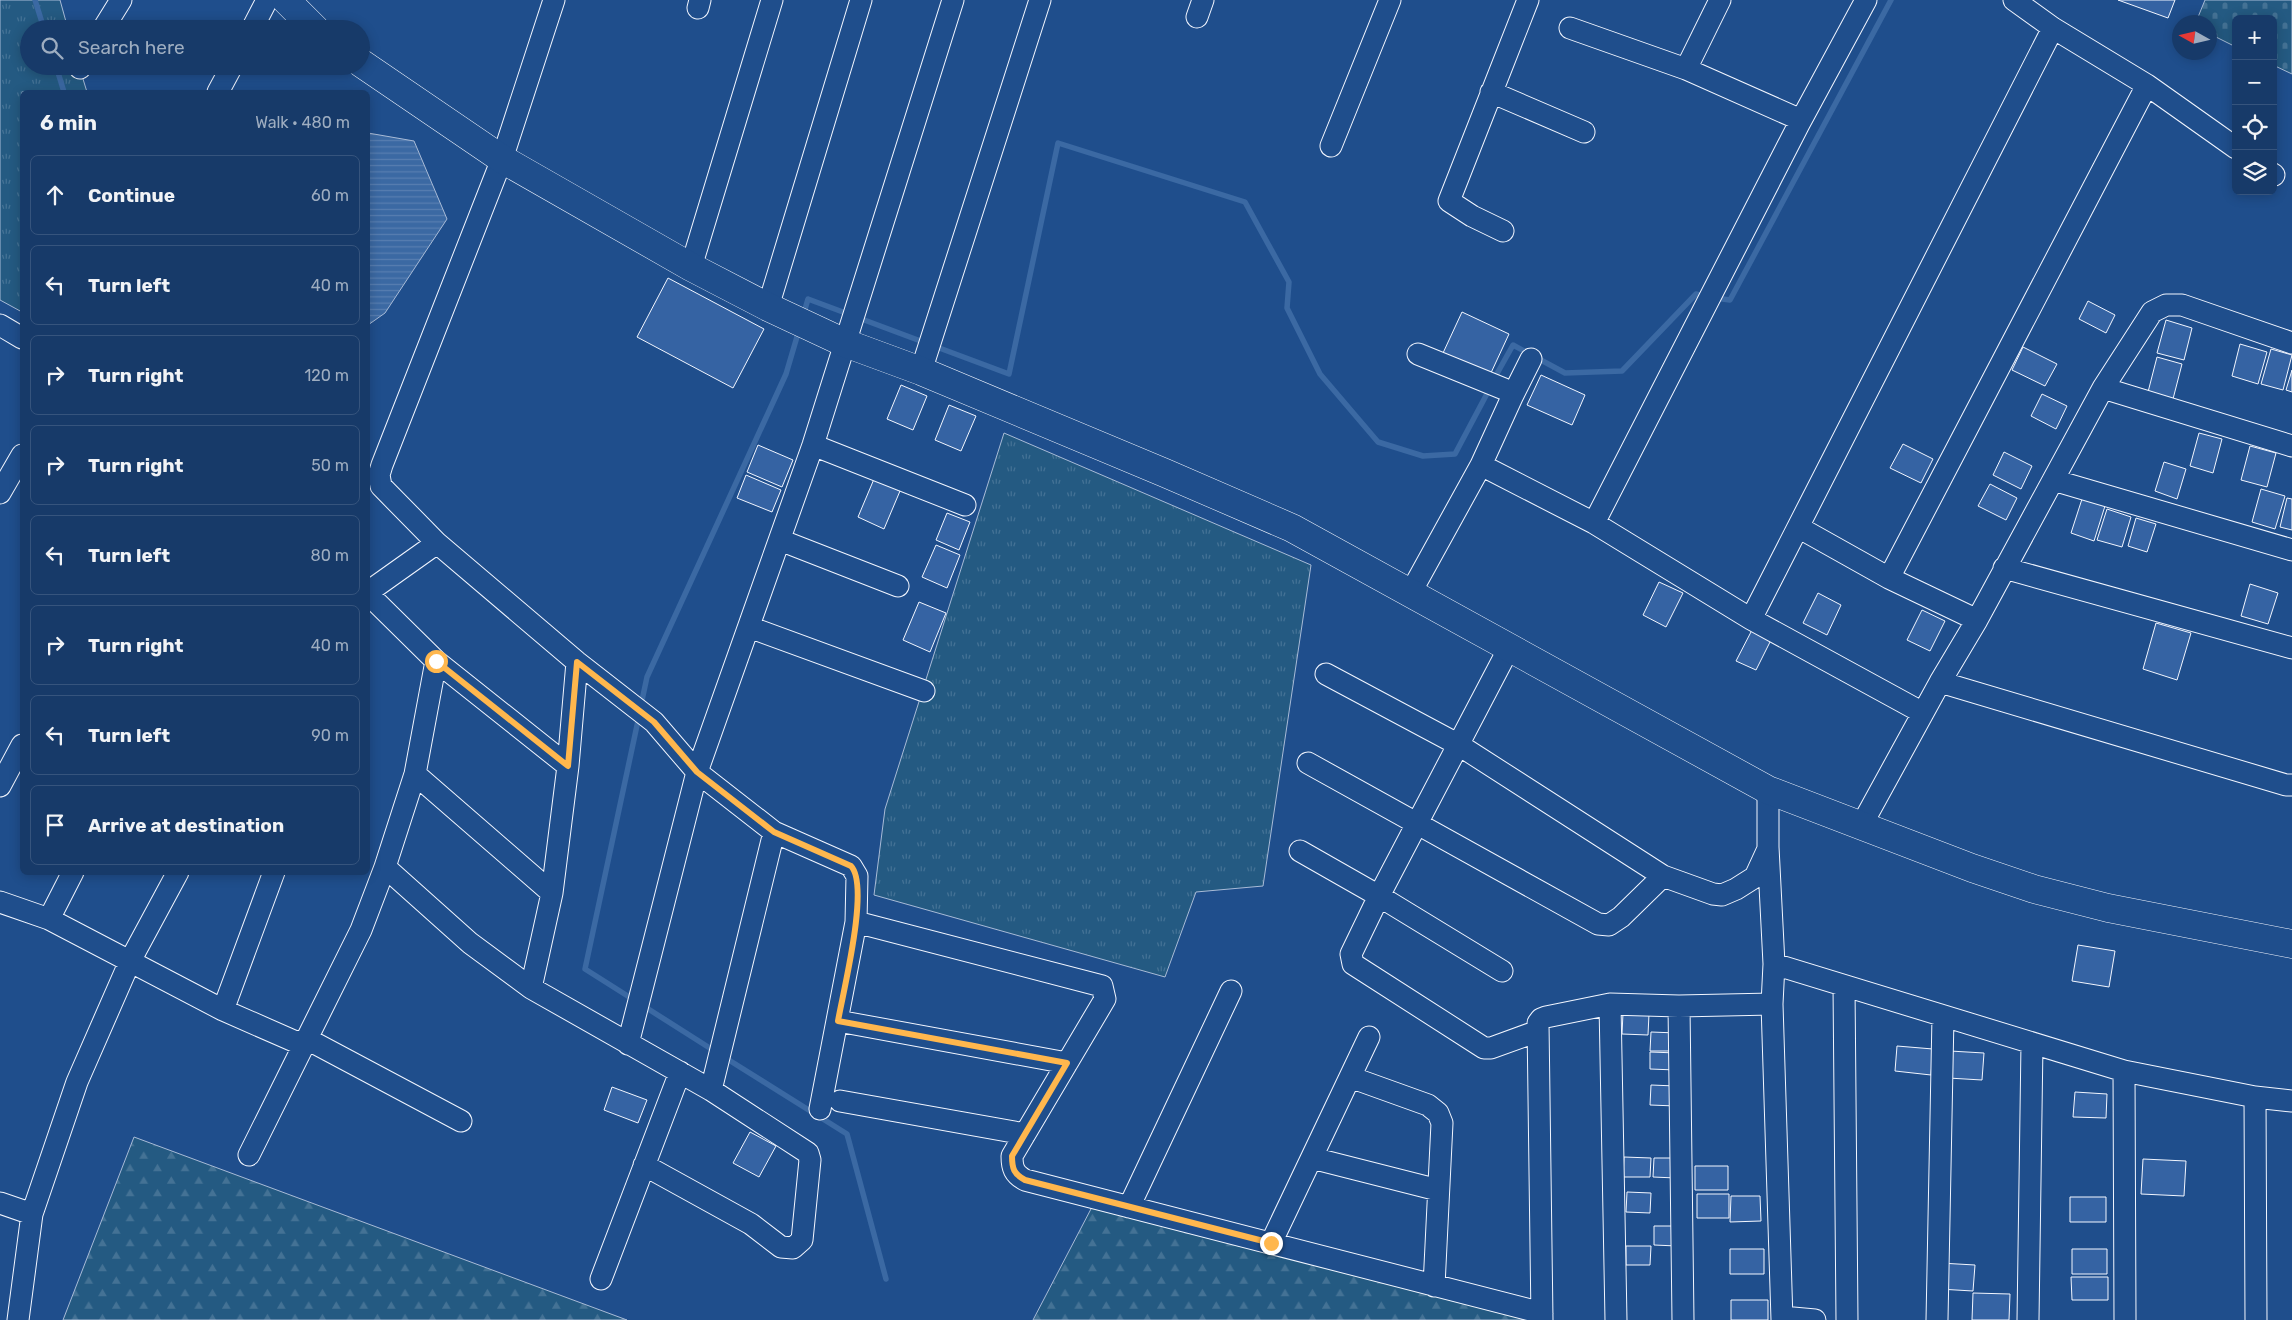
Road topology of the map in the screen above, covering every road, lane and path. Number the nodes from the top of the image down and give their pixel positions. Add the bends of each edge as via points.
1 (121, 0) edge
2 (267, 0) edge
3 (286, 0) edge
4 (554, 0) edge
5 (772, 0) edge
6 (861, 0) edge
7 (953, 0) edge
8 (1040, 0) edge
9 (1390, 0) edge
10 (1528, 0) edge
11 (1720, 0) edge
12 (1866, 0) edge
13 (2014, 0) edge
14 (109, 20) edge
15 (257, 20) edge
16 (306, 20) edge
17 (1570, 28) dead end
18 (2053, 28) junction
19 (1686, 69) junction
20 (370, 70) edge
21 (227, 75) edge
22 (2147, 85) junction
23 (219, 90) edge
24 (1492, 92) junction
25 (1802, 120) junction
26 (1584, 132) dead end
27 (2232, 145) edge
28 (1331, 146) dead end
29 (502, 159) junction
30 (1504, 231) dead end
31 (690, 267) junction
32 (786, 316) junction
33 (0, 325) edge
34 (20, 337) edge
35 (845, 343) junction
36 (2292, 343) edge
37 (1418, 354) dead end
38 (1531, 359) dead end
39 (921, 371) junction
40 (2103, 388) junction
41 (1508, 392) junction
42 (813, 445) junction
43 (2292, 446) edge
44 (20, 458) edge
45 (1481, 465) junction
46 (2053, 480) junction
47 (0, 493) edge
48 (965, 505) dead end
49 (1594, 523) junction
50 (1798, 527) junction
51 (780, 540) junction
52 (437, 543) junction
53 (2292, 550) edge
54 (2004, 568) junction
55 (1889, 578) junction
56 (898, 586) dead end
57 (370, 592) edge
58 (1411, 592) junction
59 (370, 595) edge
60 (1751, 619) junction
61 (1977, 620) junction
62 (749, 627) junction
63 (1510, 646) junction
64 (2292, 648) edge
65 (436, 661) junction
66 (585, 667) junction
67 (1326, 674) dead end
68 (1940, 682) junction
69 (924, 691) dead end
70 (1923, 713) junction
71 (1459, 745) junction
72 (20, 748) edge
73 (1308, 763) dead end
74 (568, 766) junction
75 (697, 772) junction
76 (414, 774) junction
77 (2292, 785) edge
78 (0, 786) edge
79 (1768, 790) junction
80 (1419, 823) junction
81 (1861, 826) junction
82 (774, 832) junction
83 (1768, 848) junction
84 (1300, 852) dead end
85 (385, 867) junction
86 (71, 875) edge
87 (176, 875) edge
88 (273, 875) edge
89 (1663, 876) junction
90 (552, 893) junction
91 (1379, 896) junction
92 (0, 902) edge
93 (49, 919) junction
94 (856, 922) junction
95 (2292, 944) edge
96 (130, 961) junction
97 (1774, 964) junction
98 (1502, 971) dead end
99 (1844, 986) junction
100 (531, 988) junction
101 (1231, 991) dead end
102 (1610, 1004) junction
103 (1772, 1004) junction
104 (1679, 1006) junction
105 (223, 1010) junction
106 (1943, 1016) junction
107 (838, 1021) junction
108 (1538, 1031) junction
109 (1369, 1038) dead end
110 (307, 1039) junction
111 (2032, 1043) junction
112 (628, 1044) junction
113 (1067, 1063) junction
114 (2124, 1071) junction
115 (680, 1072) junction
116 (1350, 1077) junction
117 (711, 1090) junction
118 (2255, 1097) junction
119 (2292, 1101) edge
120 (461, 1121) dead end
121 (1025, 1134) junction
122 (250, 1155) dead end
123 (1312, 1158) junction
124 (644, 1165) junction
125 (1438, 1190) junction
126 (0, 1203) edge
127 (1129, 1207) junction
128 (32, 1214) junction
129 (1271, 1243) junction
130 (601, 1279) dead end
131 (1434, 1286) junction
132 (1542, 1317) edge
133 (1782, 1318) edge
134 (18, 1320) edge
135 (1616, 1320) edge
136 (1682, 1320) edge
137 (1815, 1320) edge
138 (1847, 1320) edge
139 (1937, 1320) edge
140 (2028, 1320) edge
141 (2124, 1320) edge
142 (2256, 1320) edge

1 - 14 street
2 - 15 street
3 - 16 main road
4 - 29 street
5 - 31 street
6 - 32 street
7 - 35 street
8 - 39 street
9 - 28 street
10 - 24 street
11 - 19 street
12 - 25 street
13 - 18 street
17 - 19 street
18 - 22 street
18 - 50 street
19 - 25 street
20 - 29 main road
21 - 23 street
22 - 27 street
22 - 55 street
24 - 26 street
24 - 30 street via 1449,201
25 - 49 street
29 - 31 main road
29 - 52 street via 379,475 381,486
31 - 32 main road
32 - 35 main road
33 - 34 street
35 - 39 main road
35 - 42 street
36 - 40 street via 2182,305 2166,305 2152,312
37 - 41 street
38 - 41 street
39 - 58 main road via 1292,528
40 - 43 street
40 - 46 street
41 - 45 street
42 - 48 street
42 - 51 street
44 - 47 street
45 - 49 street
45 - 58 street
46 - 53 street
46 - 54 street
49 - 60 street
50 - 55 street
50 - 60 street
51 - 56 street
51 - 62 street
52 - 57 street
52 - 66 street
54 - 61 street
54 - 64 street
55 - 61 street
58 - 63 main road
59 - 65 street
60 - 70 street
61 - 68 street
62 - 69 street
62 - 75 street
63 - 71 street
63 - 79 main road
65 - 74 street
65 - 76 street
66 - 74 street
66 - 75 street via 654,722
67 - 71 street
68 - 70 street
68 - 77 street
70 - 81 street
71 - 80 street
71 - 89 street
72 - 78 street
73 - 80 street
74 - 90 street
75 - 82 street
75 - 112 street
76 - 85 street
76 - 90 street
79 - 81 main road
79 - 83 street
80 - 89 street via 1598,924 1609,925 1621,917
80 - 91 street
81 - 95 main road via 2034,889 2108,908
82 - 94 street via 855,870
82 - 117 street
83 - 89 street via 1755,877 1722,895
83 - 97 street
84 - 91 street
85 - 100 street via 470,943
85 - 110 street via 362,930
86 - 93 street
87 - 96 street
88 - 105 street
90 - 100 street
91 - 98 street
91 - 108 street via 1351,954 1353,964 1484,1048
92 - 93 street
93 - 96 street
94 - 107 street
94 - 113 street via 1102,986 1105,999
96 - 105 street
96 - 128 street via 76,1082
97 - 99 street
97 - 103 street
99 - 106 street
99 - 138 street
100 - 112 street
101 - 127 street
102 - 104 street
102 - 108 street via 1546,1016 1538,1023
102 - 135 street
103 - 104 street
103 - 133 street
104 - 136 street
105 - 110 street via 296,1042
106 - 111 street
106 - 139 street
107 - 113 street
107 - 121 street via 830,1105
108 - 132 street
109 - 116 street
110 - 120 street
110 - 122 street
111 - 114 street
111 - 140 street
112 - 115 street
113 - 121 street
114 - 118 street
114 - 141 street
115 - 117 street
115 - 124 street
116 - 123 street
116 - 125 street via 1428,1105 1438,1113 1442,1123
117 - 124 street via 808,1153 802,1240 793,1248 781,1247 751,1224
118 - 119 street
118 - 142 street
121 - 127 street via 1012,1156 1012,1168 1017,1176
123 - 125 street
123 - 129 street
124 - 130 street
125 - 131 street
126 - 128 street
127 - 129 street
128 - 134 street
129 - 131 street
131 - 132 street
133 - 137 street

